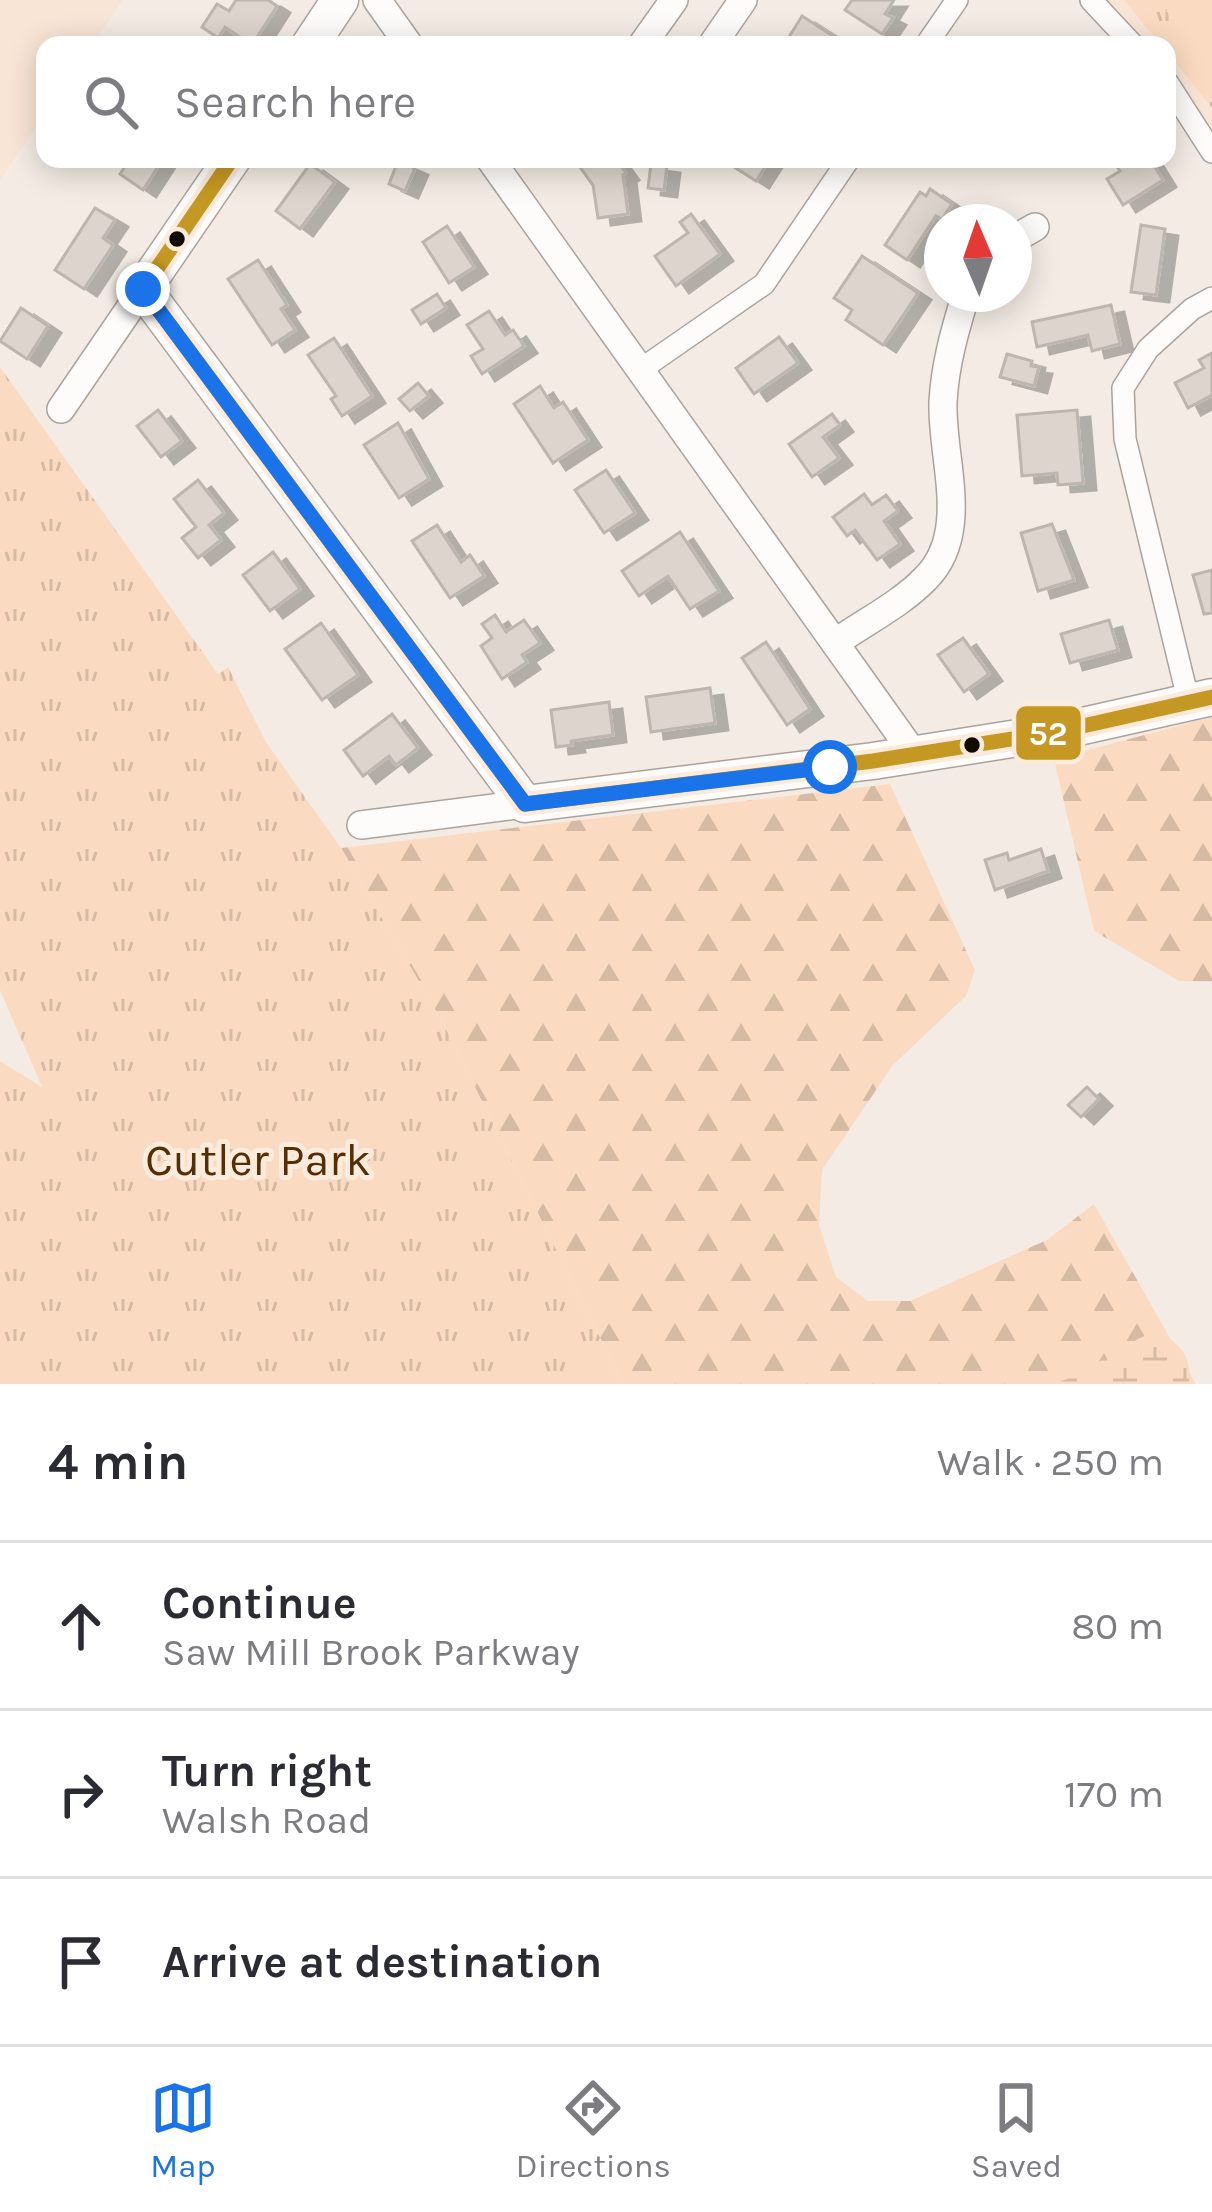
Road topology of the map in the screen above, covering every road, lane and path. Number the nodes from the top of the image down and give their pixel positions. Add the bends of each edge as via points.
1 (340, 0) edge
2 (377, 0) edge
3 (674, 0) edge
4 (743, 0) edge
5 (957, 0) edge
6 (1091, 0) edge
7 (316, 36) edge
8 (403, 36) edge
9 (648, 36) edge
10 (718, 36) edge
11 (932, 36) edge
12 (1125, 36) edge
13 (1176, 96) edge
14 (1212, 152) edge
15 (226, 168) edge
16 (496, 168) edge
17 (843, 168) edge
18 (143, 289) junction
19 (1212, 298) edge
20 (960, 312) edge
21 (640, 370) junction
22 (61, 409) dead end
23 (835, 643) junction
24 (1200, 700) edge
25 (914, 754) junction
26 (525, 804) junction
27 (361, 825) dead end

1 - 7 street
2 - 8 street
3 - 9 street
4 - 10 street
5 - 11 street
6 - 12 street
13 - 14 street
15 - 18 street
16 - 21 street
17 - 21 street via 764,284
18 - 22 street
18 - 26 street
19 - 24 street via 1148,349 1123,388 1125,439
20 - 23 street via 943,404 947,544 926,579
21 - 23 street
23 - 25 street
24 - 25 street
25 - 26 street
26 - 27 street

